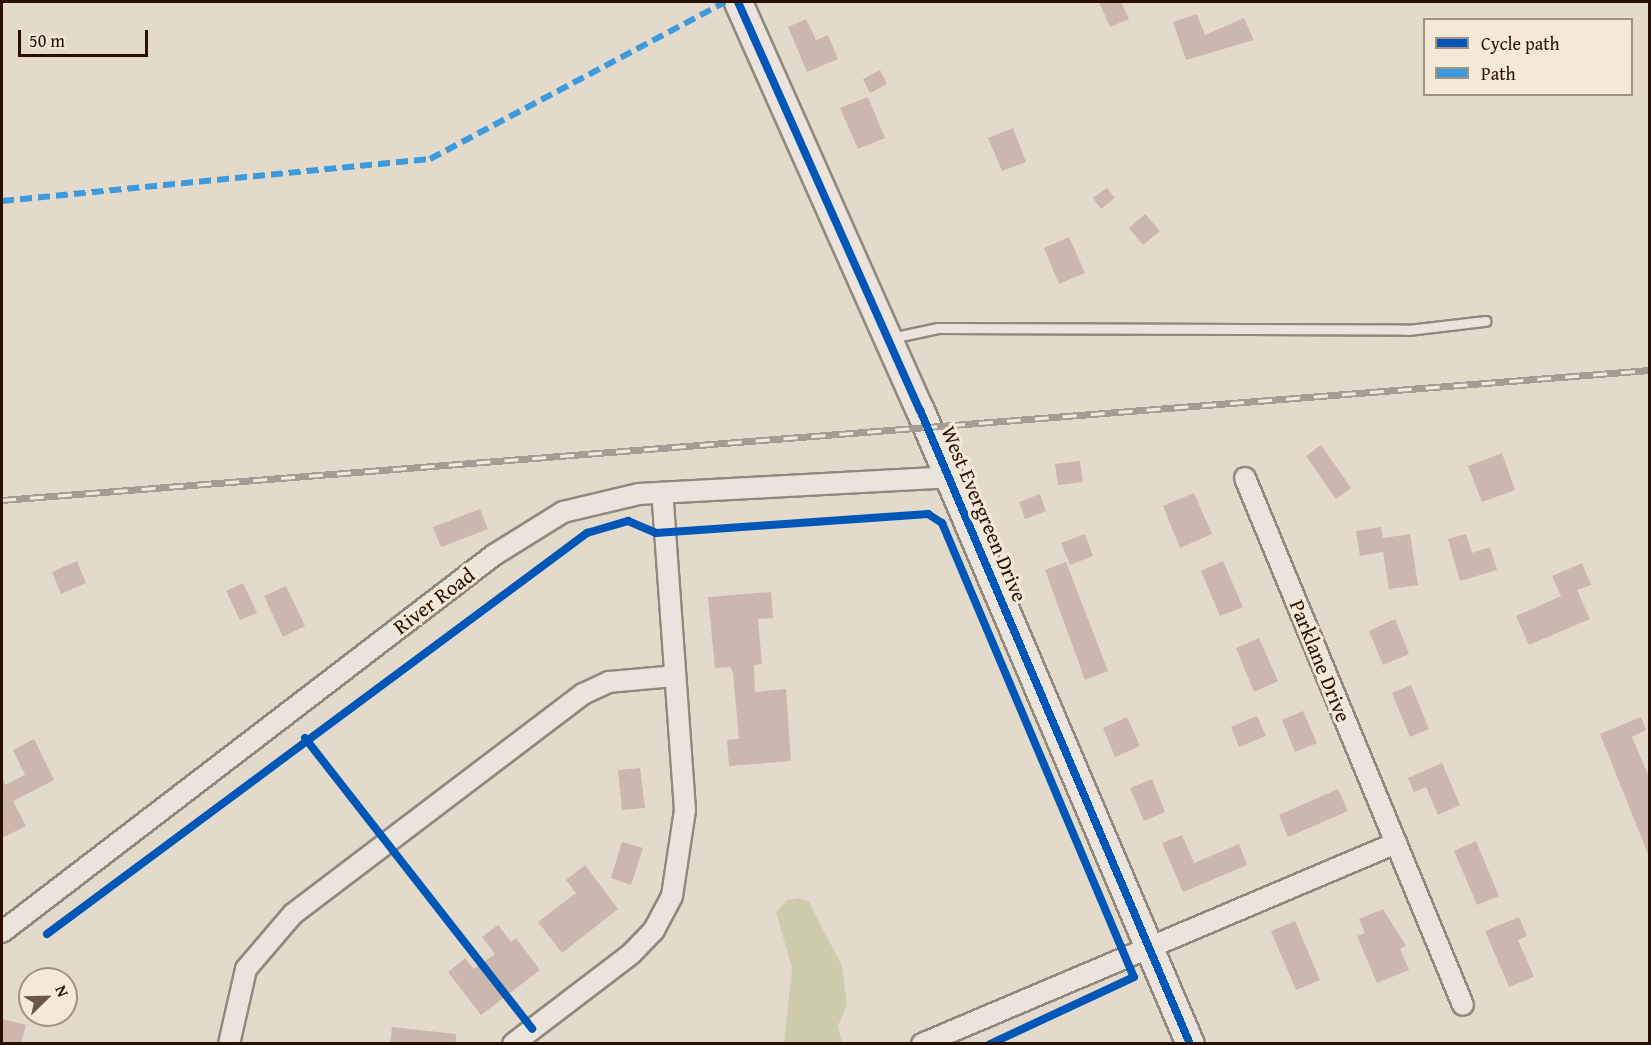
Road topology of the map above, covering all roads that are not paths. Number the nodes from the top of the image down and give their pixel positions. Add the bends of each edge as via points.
1 (738, 2) edge
2 (1485, 321) dead end
3 (889, 339) junction
4 (949, 477) junction
5 (1245, 478) dead end
6 (662, 492) junction
7 (675, 676) junction
8 (1396, 843) junction
9 (2, 932) edge
10 (1149, 947) junction
11 (1463, 1005) dead end
12 (229, 1044) edge
13 (513, 1044) edge
14 (922, 1044) edge
15 (1190, 1044) edge

1 - 3 street, West Evergreen Drive
2 - 3 lane via 1408,330 938,328
3 - 4 street, West Evergreen Drive
4 - 6 street, River Road
4 - 10 street, West Evergreen Drive
5 - 8 street, Parklane Drive
6 - 7 street
6 - 9 street, River Road via 581,505 494,555
7 - 12 street via 609,682 584,694 293,914 246,969
7 - 13 street via 686,829 665,914 631,954
8 - 10 street
8 - 11 street, Parklane Drive
10 - 14 street
10 - 15 street, West Evergreen Drive

